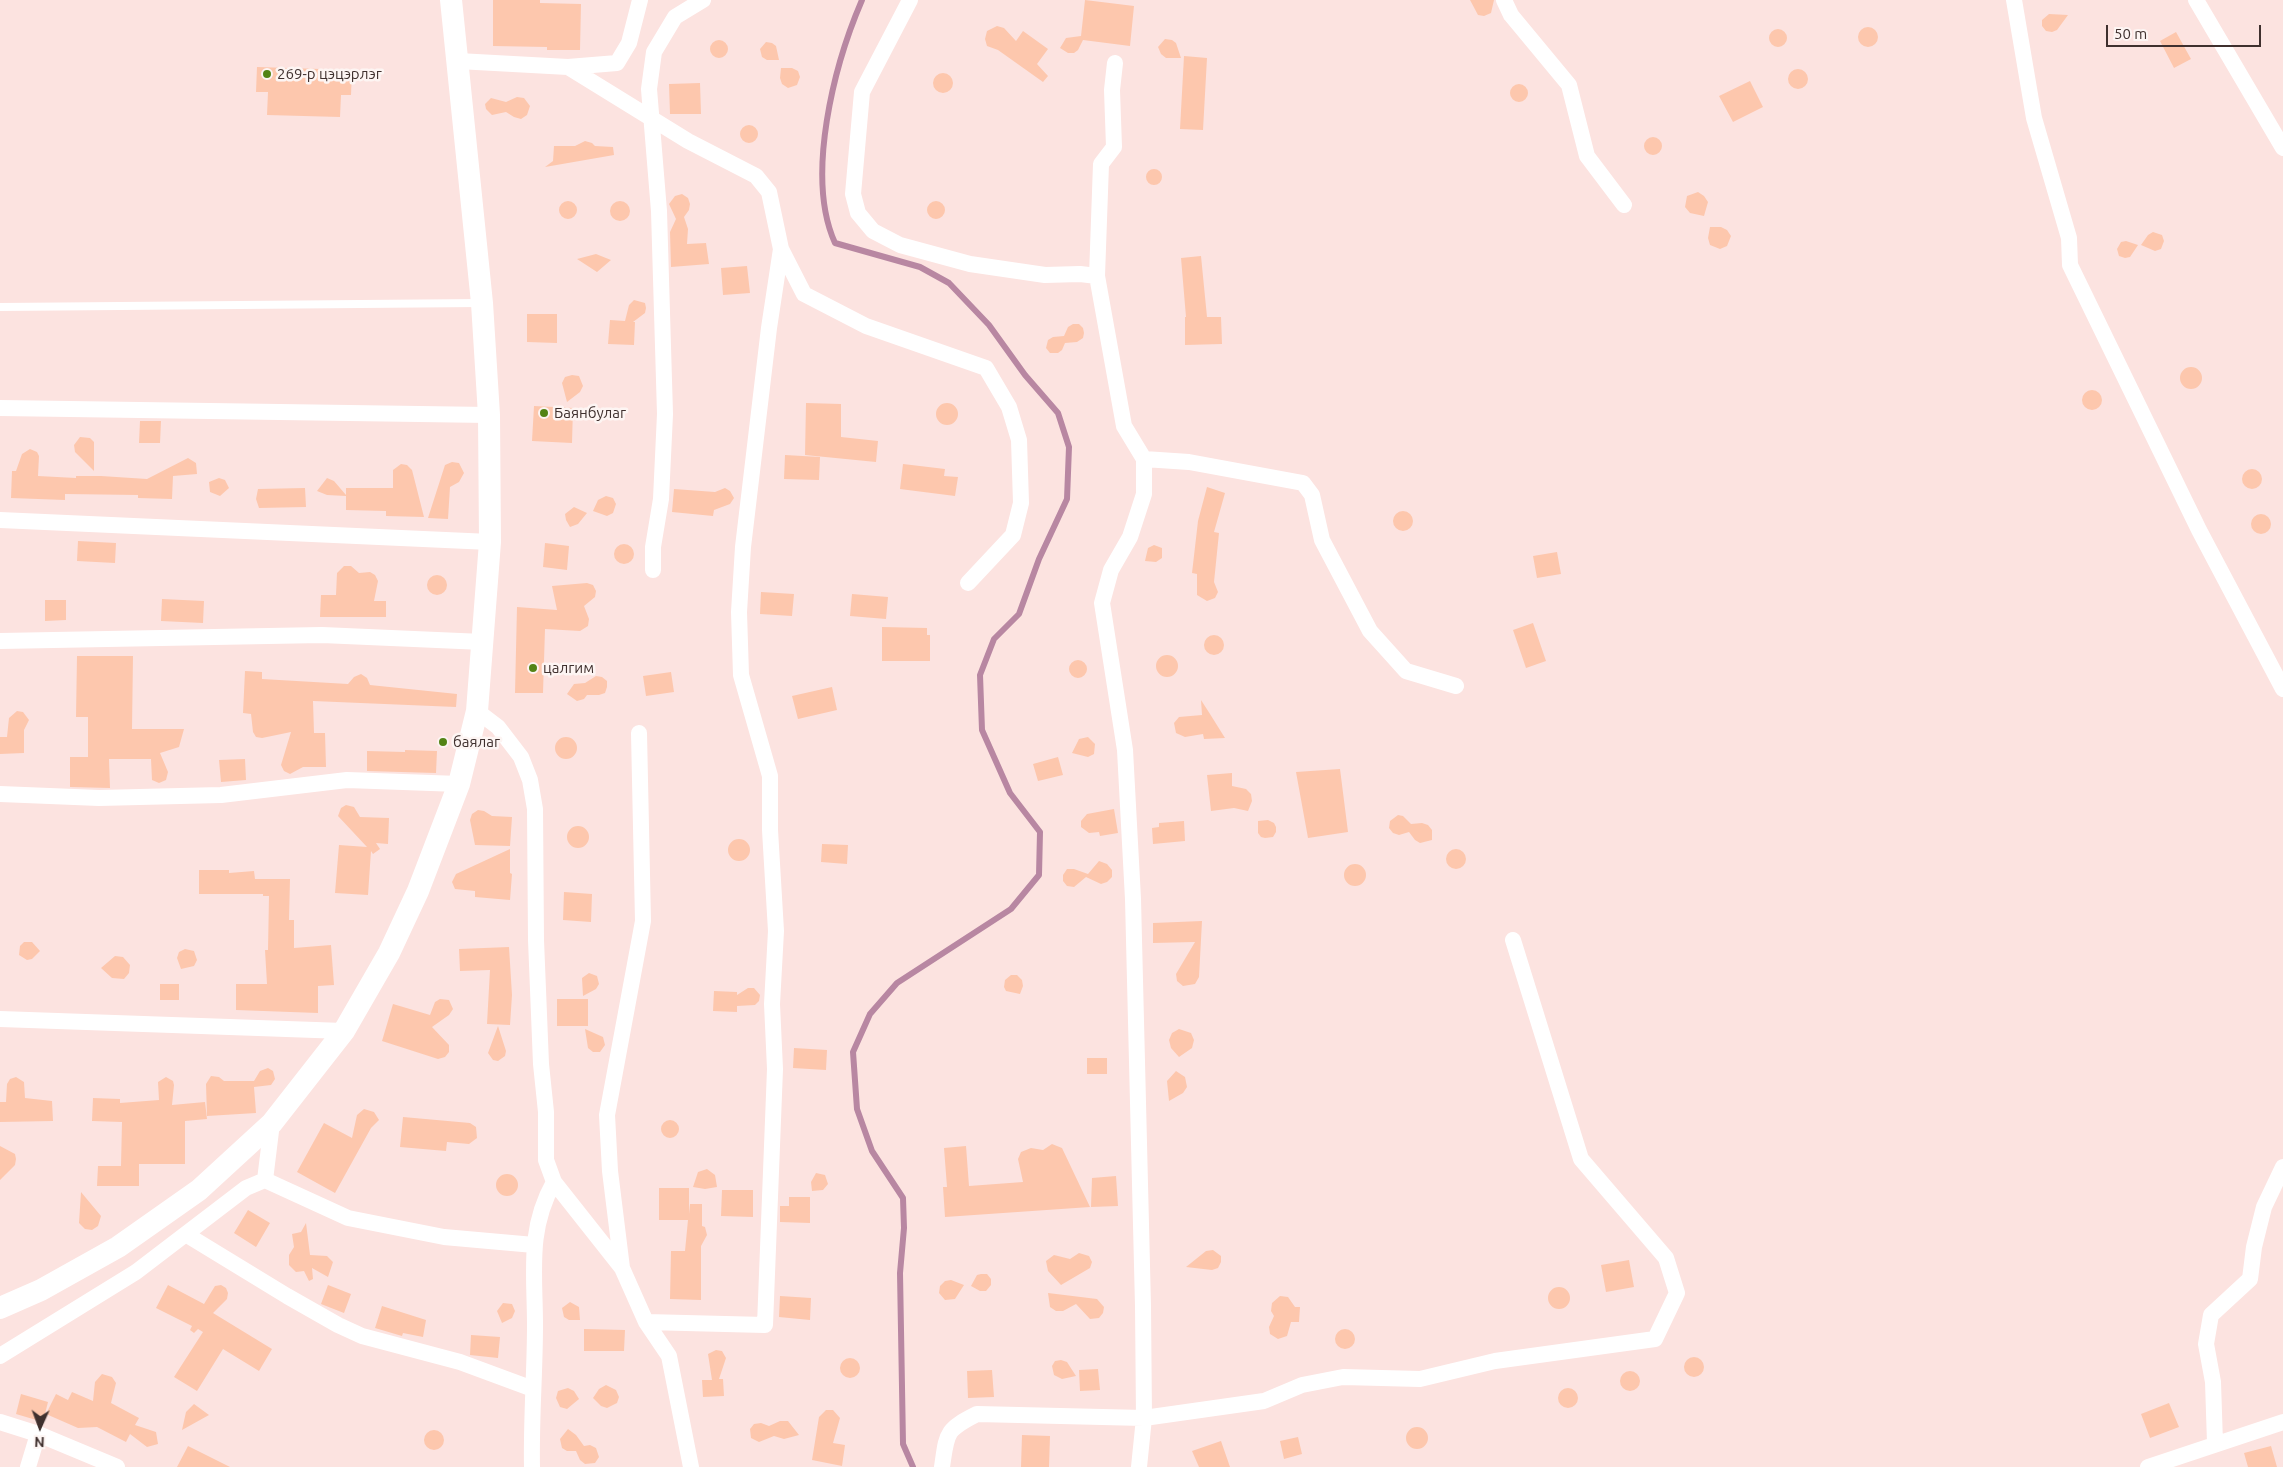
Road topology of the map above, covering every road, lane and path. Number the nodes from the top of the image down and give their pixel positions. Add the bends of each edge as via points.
1 (451, 0) edge
2 (640, 0) edge
3 (703, 0) edge
4 (910, 0) edge
5 (1504, 0) edge
6 (2014, 0) edge
7 (2196, 0) edge
8 (458, 61) junction
9 (1115, 63) dead end
10 (568, 67) junction
11 (651, 119) junction
12 (2283, 148) edge
13 (1624, 204) dead end
14 (781, 249) junction
15 (1097, 276) junction
16 (482, 303) junction
17 (0, 307) edge
18 (0, 408) edge
19 (488, 415) junction
20 (1144, 459) junction
21 (0, 520) edge
22 (490, 542) junction
23 (653, 570) dead end
24 (968, 583) dead end
25 (0, 641) edge
26 (483, 642) junction
27 (1456, 686) dead end
28 (2283, 688) edge
29 (476, 711) junction
30 (639, 733) dead end
31 (459, 784) junction
32 (0, 794) edge
33 (1513, 940) dead end
34 (0, 1019) edge
35 (344, 1031) junction
36 (272, 1123) junction
37 (2283, 1167) edge
38 (265, 1180) junction
39 (554, 1182) junction
40 (187, 1235) junction
41 (534, 1245) junction
42 (622, 1268) junction
43 (0, 1308) edge
44 (646, 1322) junction
45 (2, 1360) edge
46 (533, 1389) junction
47 (1144, 1418) junction
48 (0, 1422) edge
49 (2283, 1422) edge
50 (38, 1434) junction
51 (2215, 1443) junction
52 (28, 1467) edge
53 (117, 1467) edge
54 (532, 1467) edge
55 (691, 1467) edge
56 (942, 1467) edge
57 (1139, 1467) edge
58 (2148, 1467) edge

1 - 8 street
2 - 10 street via 629,43 617,64
3 - 11 street via 675,17 654,52 649,89
4 - 15 street via 862,92 853,194 858,214 873,231 900,245 970,264 1045,275
5 - 13 street via 1511,15 1569,84 1587,156
6 - 28 street via 2034,118 2069,238 2070,265 2199,530
7 - 12 street
8 - 10 street
8 - 16 street
9 - 15 street via 1112,90 1114,147 1101,164
10 - 11 street
11 - 14 street via 756,176 769,192
11 - 23 street via 659,211 665,414 661,499 653,547
14 - 24 street via 804,294 866,326 986,368 1009,407 1019,440 1021,504 1013,535
14 - 44 street via 743,547 738,612 741,675 770,776 776,931 772,1004 775,1069 765,1325
15 - 20 street via 1124,426
16 - 17 lane
16 - 19 street
18 - 19 street
19 - 22 street
20 - 27 street via 1189,462 1303,483 1312,495 1322,540 1370,631 1406,671
20 - 47 street via 1144,494 1130,537 1111,570 1102,603 1125,750 1133,899
21 - 22 street
22 - 26 street
25 - 26 street via 322,635
26 - 29 street
29 - 31 street
29 - 39 street via 498,727 521,757 536,809 540,1064 546,1112 546,1160
30 - 42 street via 643,921 607,1115
31 - 32 street via 347,780 221,795 99,798
31 - 35 street via 418,891 389,953
33 - 47 street via 1581,1160 1666,1258 1677,1293 1655,1339 1495,1361 1420,1379 1343,1377 1302,1385 1264,1401
34 - 35 street
35 - 36 street
36 - 38 street
36 - 43 street via 199,1190 118,1247
37 - 51 street via 2264,1206 2250,1279 2212,1316 2206,1344 2213,1382
38 - 40 street via 246,1188
38 - 41 street via 348,1218 444,1237
39 - 41 street via 544,1200
39 - 42 street
40 - 45 street
40 - 46 street via 287,1296 362,1336 460,1362
41 - 46 street
42 - 44 street
44 - 55 street via 670,1356
46 - 54 street
47 - 56 street via 977,1414 956,1424 947,1435
47 - 57 street
48 - 50 street
49 - 51 street
50 - 52 street
50 - 53 street
51 - 58 street

